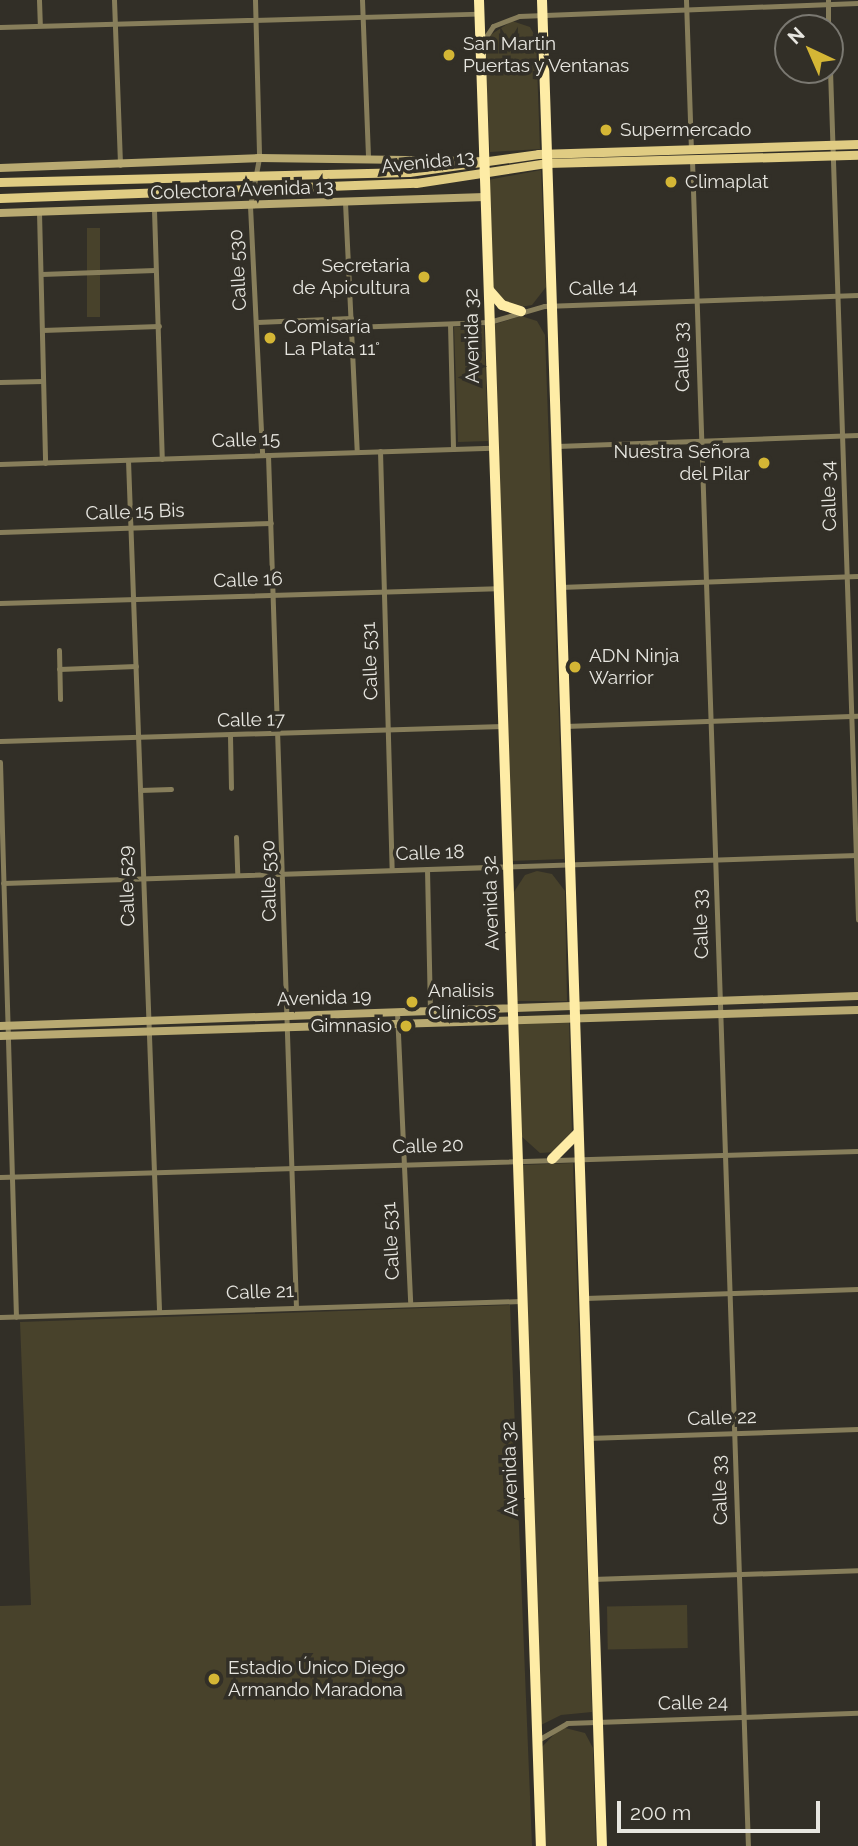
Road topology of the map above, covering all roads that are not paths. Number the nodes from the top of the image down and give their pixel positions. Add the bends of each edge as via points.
1 (39, 0) edge
2 (114, 0) edge
3 (255, 0) edge
4 (362, 0) edge
5 (479, 0) edge
6 (542, 0) edge
7 (686, 0) edge
8 (828, 2) edge
9 (858, 3) edge
10 (687, 9) junction
11 (479, 13) junction
12 (542, 14) junction
13 (363, 17) junction
14 (256, 19) junction
15 (115, 23) junction
16 (40, 26) junction
17 (0, 27) edge
18 (481, 51) junction
19 (830, 84) edge
20 (858, 144) edge
21 (832, 145) junction
22 (692, 155) junction
23 (858, 155) edge
24 (834, 156) junction
25 (259, 158) junction
26 (368, 158) junction
27 (547, 158) junction
28 (484, 161) junction
29 (120, 165) junction
30 (0, 168) edge
31 (484, 174) junction
32 (256, 176) junction
33 (0, 183) edge
34 (253, 192) junction
35 (485, 197) junction
36 (0, 198) edge
37 (345, 202) junction
38 (250, 206) junction
39 (154, 210) junction
40 (39, 212) junction
41 (0, 213) edge
42 (155, 270) junction
43 (41, 274) junction
44 (489, 290) junction
45 (858, 295) edge
46 (838, 296) junction
47 (696, 301) junction
48 (552, 306) junction
49 (521, 311) junction
50 (351, 318) junction
51 (489, 321) junction
52 (257, 322) junction
53 (450, 324) junction
54 (159, 326) junction
55 (351, 327) junction
56 (42, 330) junction
57 (43, 381) junction
58 (0, 382) edge
59 (842, 435) junction
60 (858, 435) edge
61 (701, 440) junction
62 (556, 446) junction
63 (492, 448) junction
64 (453, 449) junction
65 (380, 451) junction
66 (357, 452) junction
67 (265, 455) junction
68 (162, 459) junction
69 (128, 460) junction
70 (45, 463) junction
71 (0, 464) edge
72 (271, 523) junction
73 (131, 528) junction
74 (0, 532) edge
75 (847, 576) junction
76 (858, 576) edge
77 (706, 582) junction
78 (561, 587) junction
79 (497, 588) junction
80 (383, 591) junction
81 (274, 595) junction
82 (133, 599) junction
83 (0, 603) edge
84 (59, 650) dead end
85 (136, 666) junction
86 (59, 669) junction
87 (60, 699) dead end
88 (855, 716) edge
89 (710, 721) junction
90 (503, 726) junction
91 (565, 726) junction
92 (388, 731) junction
93 (230, 736) junction
94 (278, 736) junction
95 (138, 737) junction
96 (0, 741) edge
97 (0, 762) edge
98 (231, 788) dead end
99 (171, 789) dead end
100 (139, 790) junction
101 (236, 837) dead end
102 (857, 855) edge
103 (715, 859) junction
104 (569, 864) junction
105 (508, 866) junction
106 (427, 869) junction
107 (392, 870) junction
108 (285, 874) junction
109 (237, 875) junction
110 (142, 878) junction
111 (3, 883) junction
112 (858, 920) edge
113 (858, 996) edge
114 (720, 1001) junction
115 (512, 1008) junction
116 (430, 1010) junction
117 (858, 1010) edge
118 (397, 1012) junction
119 (574, 1012) junction
120 (286, 1015) junction
121 (720, 1015) junction
122 (148, 1020) junction
123 (513, 1020) junction
124 (397, 1022) junction
125 (3, 1026) edge
126 (286, 1026) junction
127 (148, 1031) junction
128 (3, 1035) edge
129 (11, 1132) junction
130 (578, 1132) junction
131 (0, 1133) edge
132 (858, 1151) edge
133 (725, 1154) junction
134 (552, 1159) junction
135 (579, 1159) junction
136 (516, 1160) junction
137 (402, 1163) junction
138 (293, 1167) junction
139 (153, 1171) junction
140 (13, 1176) junction
141 (0, 1177) edge
142 (858, 1289) edge
143 (729, 1293) junction
144 (583, 1298) junction
145 (521, 1301) junction
146 (410, 1302) junction
147 (296, 1306) junction
148 (159, 1311) junction
149 (0, 1317) edge
150 (16, 1317) junction
151 (858, 1429) edge
152 (734, 1433) junction
153 (587, 1438) junction
154 (858, 1570) edge
155 (738, 1574) junction
156 (592, 1579) junction
157 (858, 1713) edge
158 (743, 1717) junction
159 (597, 1721) junction
160 (536, 1743) junction
161 (541, 1846) edge
162 (602, 1846) edge
163 (748, 1846) edge

1 - 16 street
2 - 15 street
3 - 14 street, Calle 530
4 - 13 street
5 - 11 highway, Avenida 32
6 - 12 highway
7 - 10 street, Calle 33
8 - 9 street
8 - 10 street
10 - 12 street
10 - 22 street, Calle 33
11 - 13 street
11 - 18 highway, Avenida 32
12 - 18 street via 500,21 487,32
12 - 27 highway
13 - 14 street
13 - 26 street
14 - 15 street
14 - 25 street, Calle 530
15 - 16 street
15 - 29 street
16 - 17 street
18 - 28 highway, Avenida 32
19 - 21 street, Calle 34
20 - 21 main road, Avenida 13
21 - 22 main road, Avenida 13
21 - 24 street, Calle 34
22 - 24 main road, Avenida 13
22 - 27 main road, Avenida 13
22 - 47 street, Calle 33
23 - 24 main road, Avenida 13
24 - 46 street, Calle 34
25 - 26 main road, Colectora Avenida 13
25 - 29 main road, Colectora Avenida 13
25 - 32 street, Calle 530
26 - 28 main road, Colectora Avenida 13
27 - 28 main road, Avenida 13
27 - 31 main road, Avenida 13
27 - 48 highway
28 - 31 highway, Avenida 32
28 - 32 main road, Avenida 13 via 409,172
29 - 30 main road, Colectora Avenida 13
31 - 34 main road, Avenida 13
31 - 35 highway, Avenida 32
32 - 33 main road, Avenida 13
32 - 34 street, Calle 530
34 - 36 main road, Avenida 13
34 - 38 street, Calle 530
35 - 37 main road, Colectora Avenida 13
35 - 44 highway, Avenida 32
37 - 38 main road, Colectora Avenida 13
37 - 50 street
38 - 39 main road, Colectora Avenida 13
38 - 52 street, Calle 530
39 - 40 main road, Colectora Avenida 13
39 - 42 street
40 - 41 main road, Colectora Avenida 13
40 - 43 street
42 - 43 street
42 - 54 street
43 - 56 street
44 - 49 highway via 502,305
44 - 51 highway, Avenida 32
45 - 46 street, Calle 14
46 - 47 street, Calle 14
46 - 59 street, Calle 34
47 - 48 street, Calle 14
47 - 61 street, Calle 33
48 - 49 street, Calle 14
48 - 62 highway
49 - 51 street, Calle 14
50 - 52 street
50 - 55 street
51 - 53 street, Calle 14
51 - 63 highway, Avenida 32
52 - 67 street, Calle 530
53 - 55 street, Calle 14
53 - 64 street
54 - 56 street
54 - 68 street
55 - 66 street
56 - 57 street
57 - 58 street
57 - 70 street
59 - 60 street
59 - 61 street
59 - 75 street, Calle 34
61 - 62 street
61 - 77 street, Calle 33
62 - 78 highway
63 - 64 street, Calle 15
63 - 79 highway, Avenida 32
64 - 65 street, Calle 15
65 - 66 street, Calle 15
65 - 80 street, Calle 531
66 - 67 street, Calle 15
67 - 68 street, Calle 15
67 - 72 street, Calle 530
68 - 69 street, Calle 15
69 - 70 street, Calle 15
69 - 73 street, Calle 529
70 - 71 street, Calle 15
72 - 73 street, Calle 15 Bis
72 - 81 street, Calle 530
73 - 74 street, Calle 15 Bis
73 - 82 street, Calle 529
75 - 76 street
75 - 77 street
75 - 88 street, Calle 34
77 - 78 street
77 - 89 street, Calle 33
78 - 91 highway
79 - 80 street, Calle 16
79 - 90 highway, Avenida 32
80 - 81 street, Calle 16
80 - 92 street, Calle 531
81 - 82 street, Calle 16
81 - 94 street, Calle 530
82 - 83 street, Calle 16
82 - 85 street, Calle 529
84 - 86 street
85 - 86 street
85 - 95 street, Calle 529
86 - 87 street
88 - 89 street
88 - 102 street, Calle 34
89 - 91 street
89 - 103 street, Calle 33
90 - 92 street, Calle 17
90 - 105 highway, Avenida 32
91 - 104 highway
92 - 94 street, Calle 17
92 - 107 street, Calle 531
93 - 94 street, Calle 17
93 - 95 street, Calle 17
93 - 98 street
94 - 108 street, Calle 530
95 - 96 street, Calle 17
95 - 100 street, Calle 529
97 - 111 street
99 - 100 street
100 - 110 street, Calle 529
101 - 109 street
102 - 103 street, Calle 18
102 - 112 street, Calle 34
103 - 104 street, Calle 18
103 - 114 street, Calle 33
104 - 105 street, Calle 18
104 - 119 highway
105 - 106 street, Calle 18
105 - 115 highway, Avenida 32
106 - 107 street, Calle 18
106 - 116 street
107 - 108 street, Calle 18
108 - 109 street, Calle 18
108 - 120 street, Calle 530
109 - 110 street, Calle 18
110 - 111 street, Calle 18
110 - 122 street, Calle 529
111 - 125 street
113 - 114 main road, Avenida 19
114 - 119 main road, Avenida 19
114 - 121 street, Calle 33
115 - 116 main road, Avenida 19
115 - 119 main road, Avenida 19
115 - 123 highway, Avenida 32
116 - 118 main road, Avenida 19
117 - 121 main road, Avenida 19
118 - 120 main road, Avenida 19
118 - 124 street, Calle 531
119 - 121 main road, Avenida 19
119 - 123 main road, Avenida 19
119 - 130 highway
120 - 122 main road, Avenida 19
120 - 126 street, Calle 530
121 - 133 street, Calle 33
122 - 125 main road, Avenida 19
122 - 127 street, Calle 529
123 - 124 main road, Avenida 19
123 - 136 highway, Avenida 32
124 - 126 main road, Avenida 19
124 - 137 street, Calle 531
125 - 128 street
126 - 127 main road, Avenida 19
126 - 138 street, Calle 530
127 - 128 main road, Avenida 19
127 - 139 street, Calle 529
128 - 129 street
129 - 131 street
129 - 140 street
130 - 134 highway
130 - 135 highway
132 - 133 street, Calle 20
133 - 135 street, Calle 20
133 - 143 street, Calle 33
134 - 135 street, Calle 20
134 - 136 street, Calle 20
135 - 144 highway
136 - 137 street, Calle 20
136 - 145 highway, Avenida 32
137 - 138 street, Calle 20
137 - 146 street, Calle 531
138 - 139 street, Calle 20
138 - 147 street, Calle 530
139 - 140 street, Calle 20
139 - 148 street, Calle 529
140 - 141 street, Calle 20
140 - 150 street
142 - 143 street
143 - 144 street
143 - 152 street, Calle 33
144 - 153 highway
145 - 146 street, Calle 21
145 - 160 highway, Avenida 32
146 - 147 street, Calle 21
147 - 148 street, Calle 21
148 - 150 street, Calle 21
149 - 150 street, Calle 21
151 - 152 street, Calle 22
152 - 153 street, Calle 22
152 - 155 street, Calle 33
153 - 156 highway
154 - 155 street
155 - 156 street
155 - 158 street, Calle 33
156 - 159 highway
157 - 158 street, Calle 24
158 - 159 street, Calle 24
158 - 163 street, Calle 33
159 - 160 street, Calle 24 via 555,1726
159 - 162 highway
160 - 161 highway, Avenida 32

